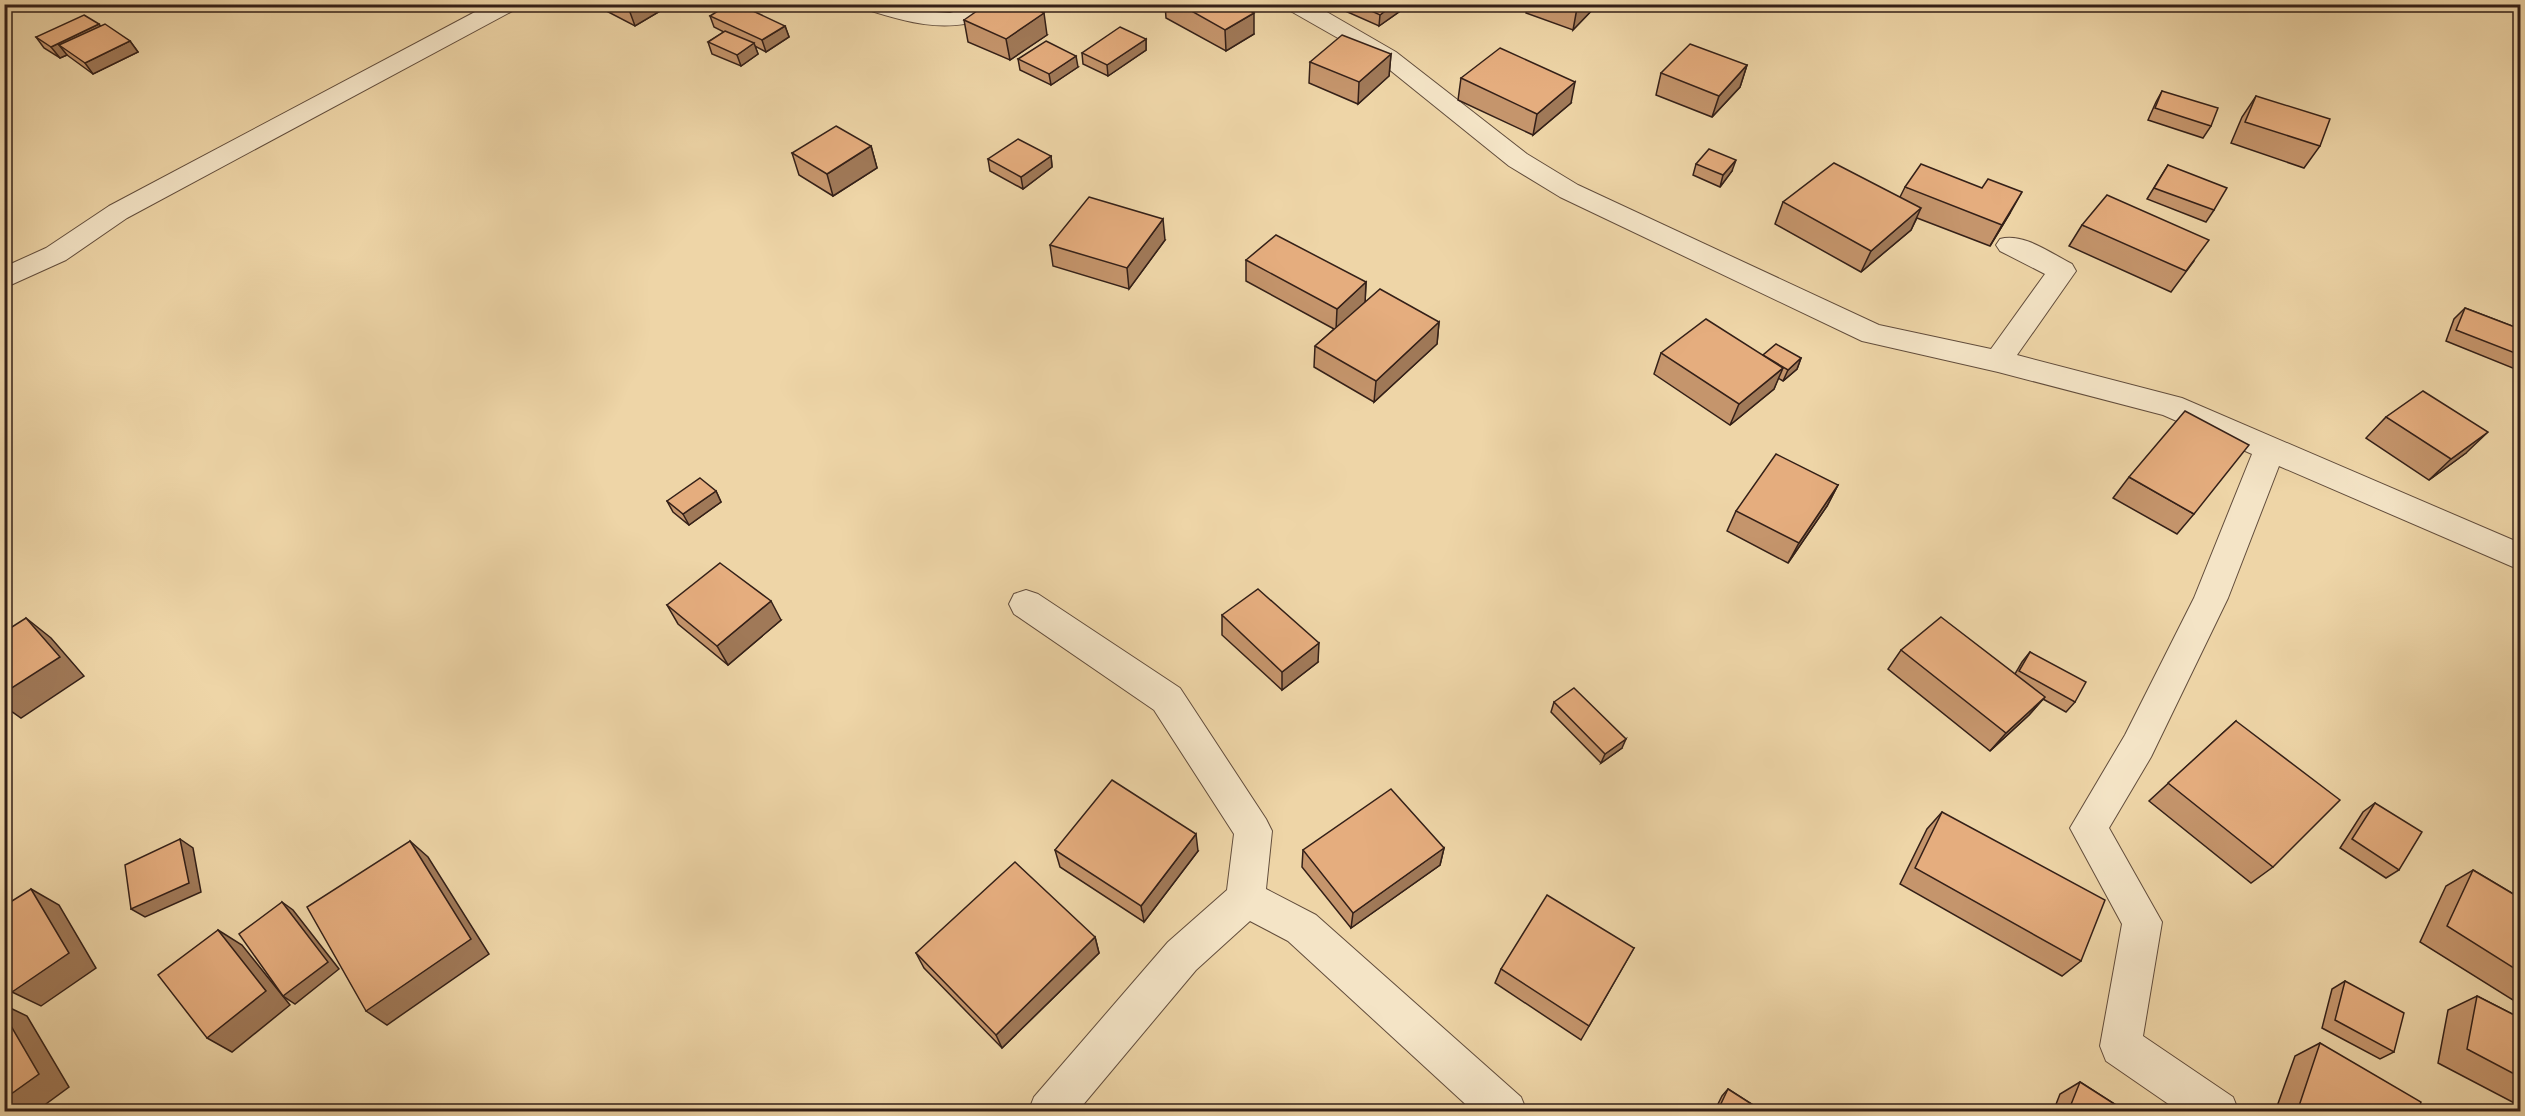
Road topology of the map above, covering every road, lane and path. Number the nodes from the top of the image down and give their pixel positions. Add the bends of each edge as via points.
1 (508, 4) edge
2 (873, 4) edge
3 (998, 4) edge
4 (1295, 4) edge
5 (2010, 245) dead end
6 (4, 279) edge
7 (1998, 361) junction
8 (2270, 448) junction
9 (2520, 557) edge
10 (1026, 604) dead end
11 (1246, 898) junction
12 (1049, 1112) edge
13 (1506, 1112) edge
14 (2218, 1112) edge

1 - 6 street via 118,212 56,254
2 - 3 street via 929,21 964,19
4 - 7 street via 1388,57 1518,160 1569,191 1872,334
5 - 7 street via 2062,271
7 - 8 street via 2171,406
8 - 9 street
8 - 14 street via 2211,598 2138,746 2089,828 2142,922 2121,1046
10 - 11 street via 1167,699 1253,831
11 - 12 street via 1182,956
11 - 13 street via 1302,928

